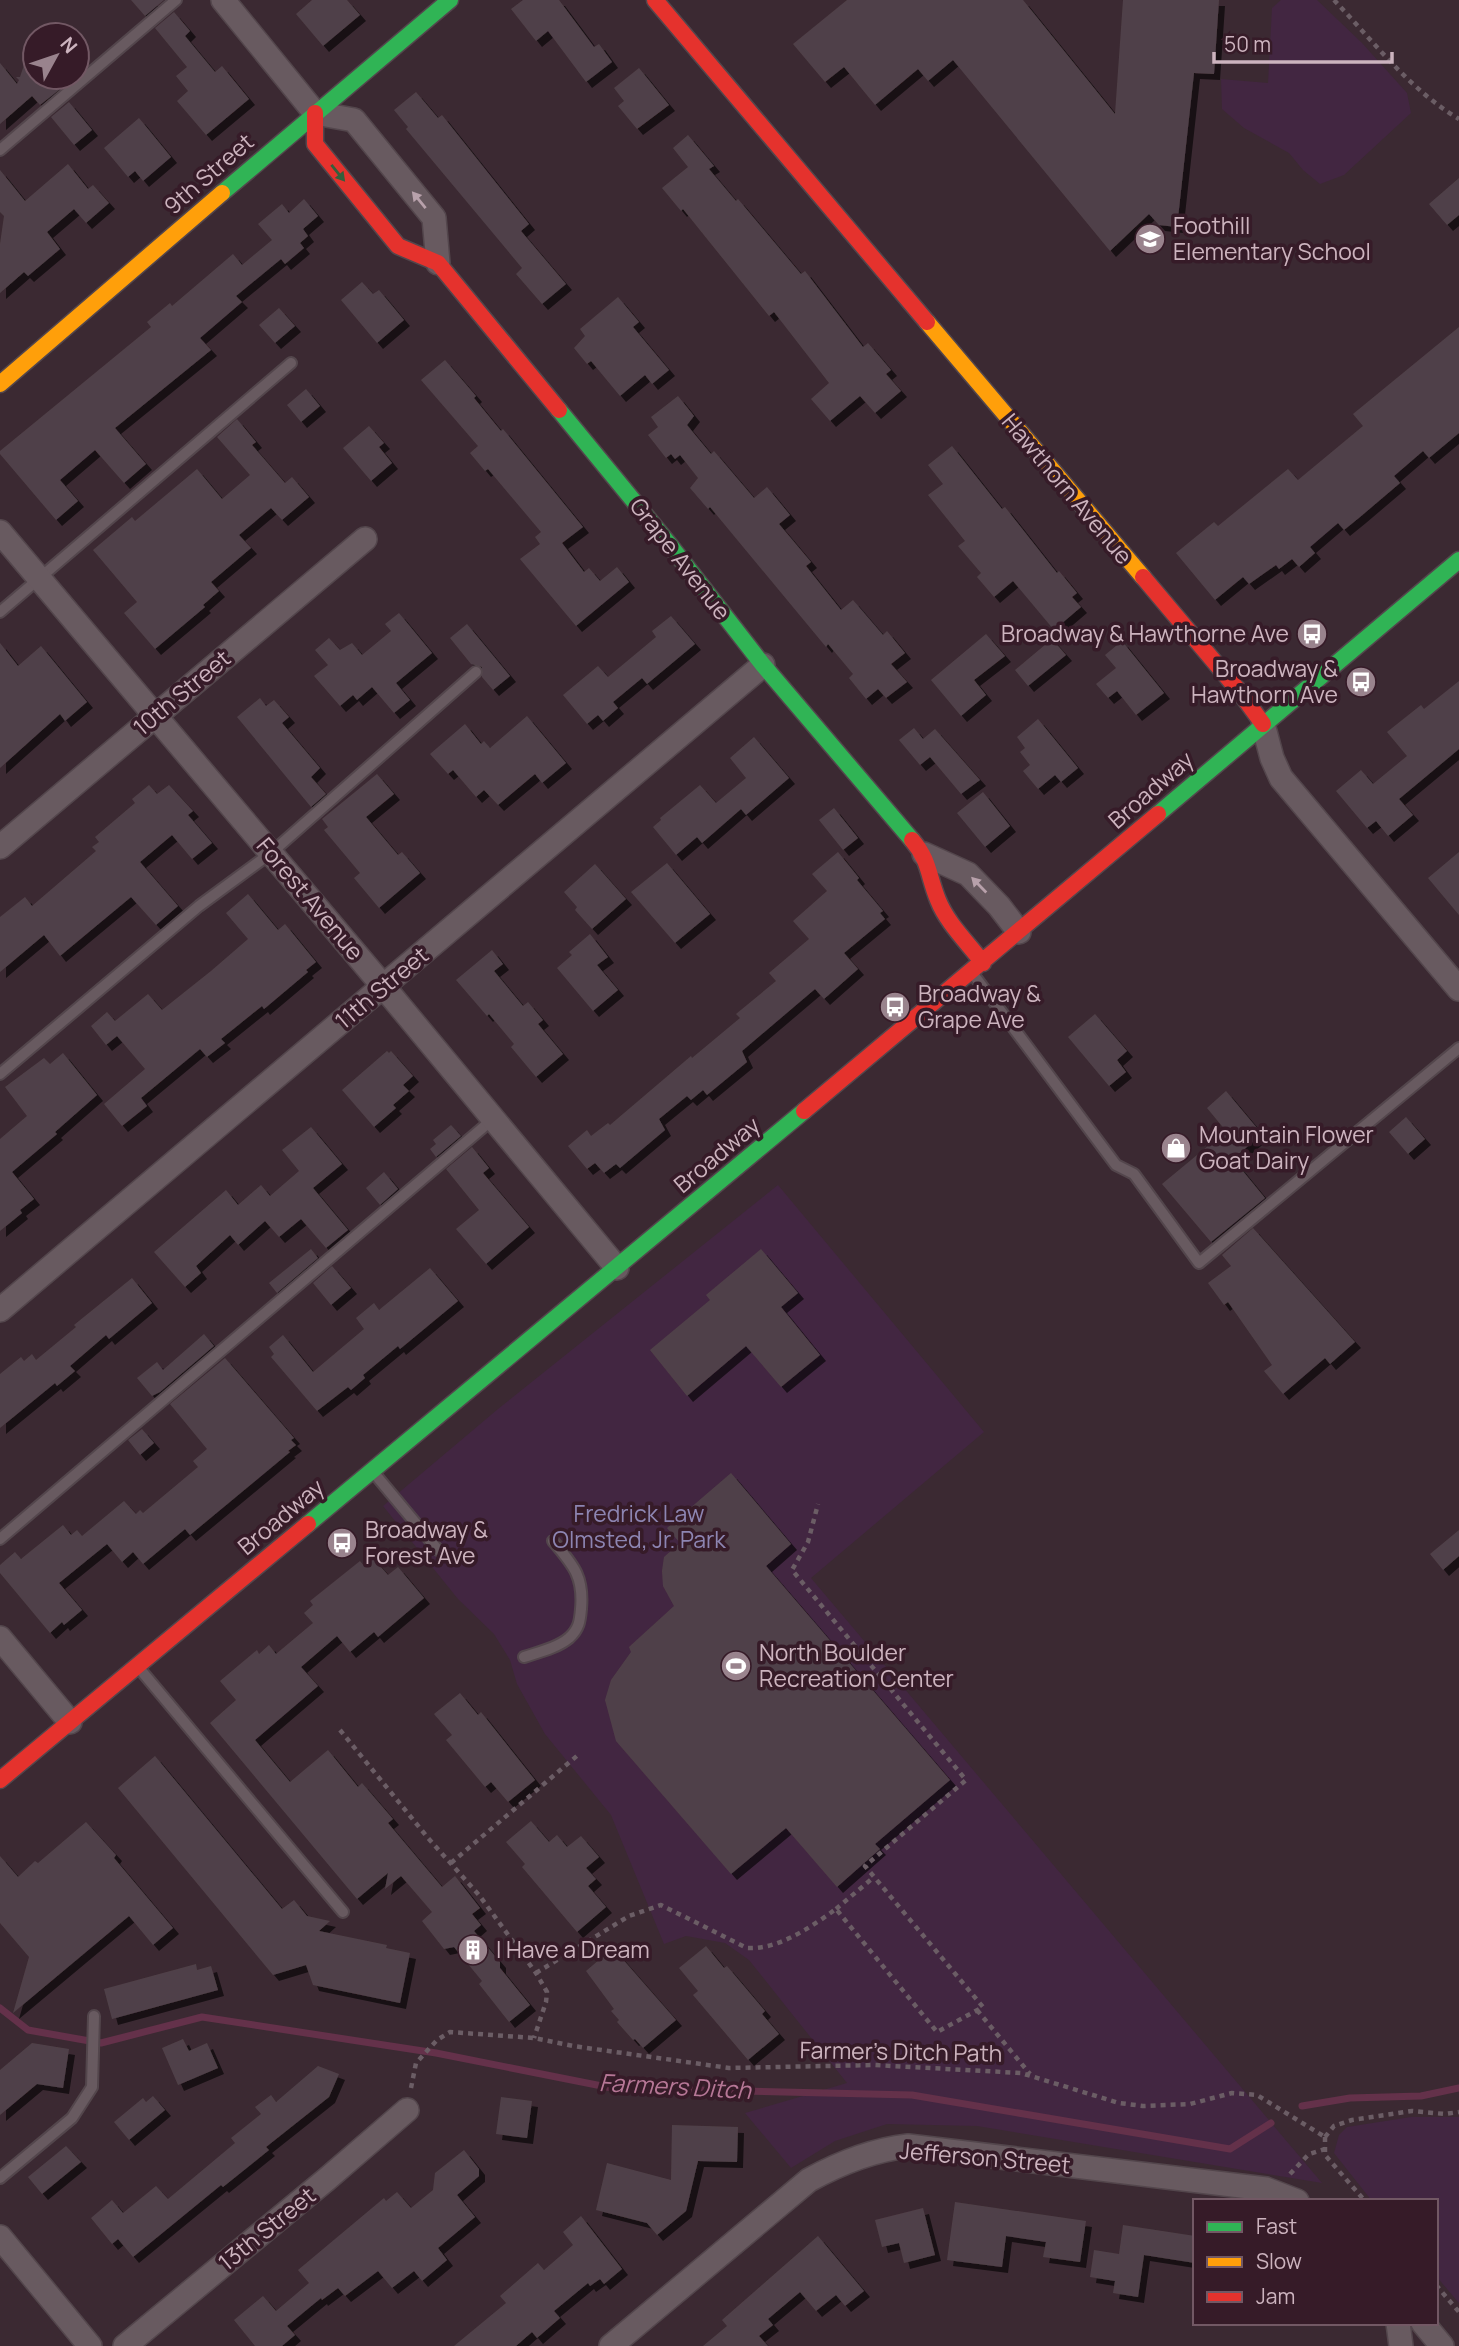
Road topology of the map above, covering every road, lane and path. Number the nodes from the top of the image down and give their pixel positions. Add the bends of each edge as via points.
1 (176, 0) edge
2 (223, 0) edge
3 (450, 0) edge
4 (655, 0) edge
5 (1334, 0) edge
6 (315, 113) junction
7 (1459, 120) edge
8 (0, 150) edge
9 (438, 263) junction
10 (291, 363) dead end
11 (0, 384) edge
12 (0, 532) edge
13 (365, 539) dead end
14 (1459, 560) edge
15 (39, 578) junction
16 (0, 612) edge
17 (764, 665) junction
18 (476, 672) dead end
19 (156, 716) junction
20 (1263, 724) junction
21 (0, 848) edge
22 (271, 853) junction
23 (924, 854) junction
24 (1019, 932) junction
25 (977, 967) junction
26 (383, 986) junction
27 (1459, 989) edge
28 (1459, 1048) edge
29 (0, 1074) edge
30 (493, 1119) junction
31 (617, 1268) junction
32 (0, 1310) edge
33 (372, 1471) junction
34 (818, 1504) dead end
35 (0, 1538) edge
36 (553, 1541) dead end
37 (438, 1550) dead end
38 (0, 1638) edge
39 (524, 1657) dead end
40 (137, 1666) junction
41 (70, 1722) junction
42 (340, 1730) dead end
43 (578, 1755) dead end
44 (0, 1780) edge
45 (451, 1863) junction
46 (874, 1877) junction
47 (836, 1909) junction
48 (343, 1912) dead end
49 (536, 1973) junction
50 (977, 2010) junction
51 (94, 2016) dead end
52 (534, 2038) junction
53 (416, 2063) dead end
54 (1032, 2076) junction
55 (407, 2110) dead end
56 (1459, 2112) edge
57 (1325, 2137) junction
58 (1325, 2149) junction
59 (0, 2178) edge
60 (1289, 2198) edge
61 (1362, 2199) edge
62 (0, 2237) edge
63 (1438, 2287) edge
64 (1459, 2312) edge
65 (1398, 2325) edge
66 (1425, 2325) edge
67 (90, 2346) edge
68 (125, 2346) edge
69 (611, 2346) edge
70 (1401, 2346) edge
71 (1443, 2346) edge

1 - 8 lane
2 - 6 street
3 - 6 street, 9th Street
4 - 20 street, Hawthorn Avenue
5 - 7 path via 1412,82
6 -> 9 street, Grape Avenue via 315,144 398,247
9 -> 6 street via 434,218 354,120
6 - 11 street, 9th Street
9 - 17 street, Grape Avenue
10 - 15 lane
12 - 15 street, Forest Avenue
13 - 19 street, 10th Street
14 - 20 street, Broadway
15 - 16 lane
15 - 19 street, Forest Avenue
17 - 23 street, Grape Avenue
17 - 26 street, 11th Street
18 - 22 lane
19 - 21 street, 10th Street
19 - 22 street, Forest Avenue
20 - 24 street, Broadway
20 - 27 street, Hawthorn Avenue via 1281,778
22 - 26 street, Forest Avenue
22 - 29 lane via 199,906
24 -> 23 street, Grape Avenue via 968,874
23 - 25 street, Grape Avenue via 938,901
24 - 25 street, Broadway
25 - 28 lane via 1116,1165 1134,1174 1199,1263
25 - 31 street, Broadway
26 - 30 street, Forest Avenue
26 - 32 street, 11th Street
30 - 31 street, Forest Avenue
30 - 35 lane
31 - 33 street, Broadway
33 - 37 lane
33 - 40 street, Broadway
34 - 46 path via 808,1542 792,1570 966,1780 865,1866
36 - 39 lane via 575,1568 583,1589 580,1625 562,1642
38 - 41 street
40 - 41 street, Broadway
40 - 48 lane
41 - 44 street, Broadway
42 - 45 path
43 - 45 path
45 - 49 path
46 - 47 path
46 - 50 path via 984,2007
47 - 49 path via 777,1944 756,1949 661,1905 629,1916
47 - 50 path via 937,2032
49 - 52 path via 547,1993
50 - 54 path
51 - 59 lane via 92,2087 72,2118
52 - 53 path, Farmer's Ditch Path via 450,2032
52 - 54 path, Farmer's Ditch Path via 729,2068 897,2066
54 - 57 path, Farmer's Ditch Path via 1143,2106 1190,2104 1232,2093 1257,2095
55 - 68 street, 13th Street
56 - 57 path via 1412,2111 1352,2120 1334,2126
57 - 58 path
58 - 60 path via 1310,2154 1290,2172
58 - 61 path via 1325,2155
60 - 69 street, Jefferson Street via 1266,2189 895,2148 844,2161 809,2180
62 - 67 street
63 - 64 path
65 - 70 street
66 - 71 street

